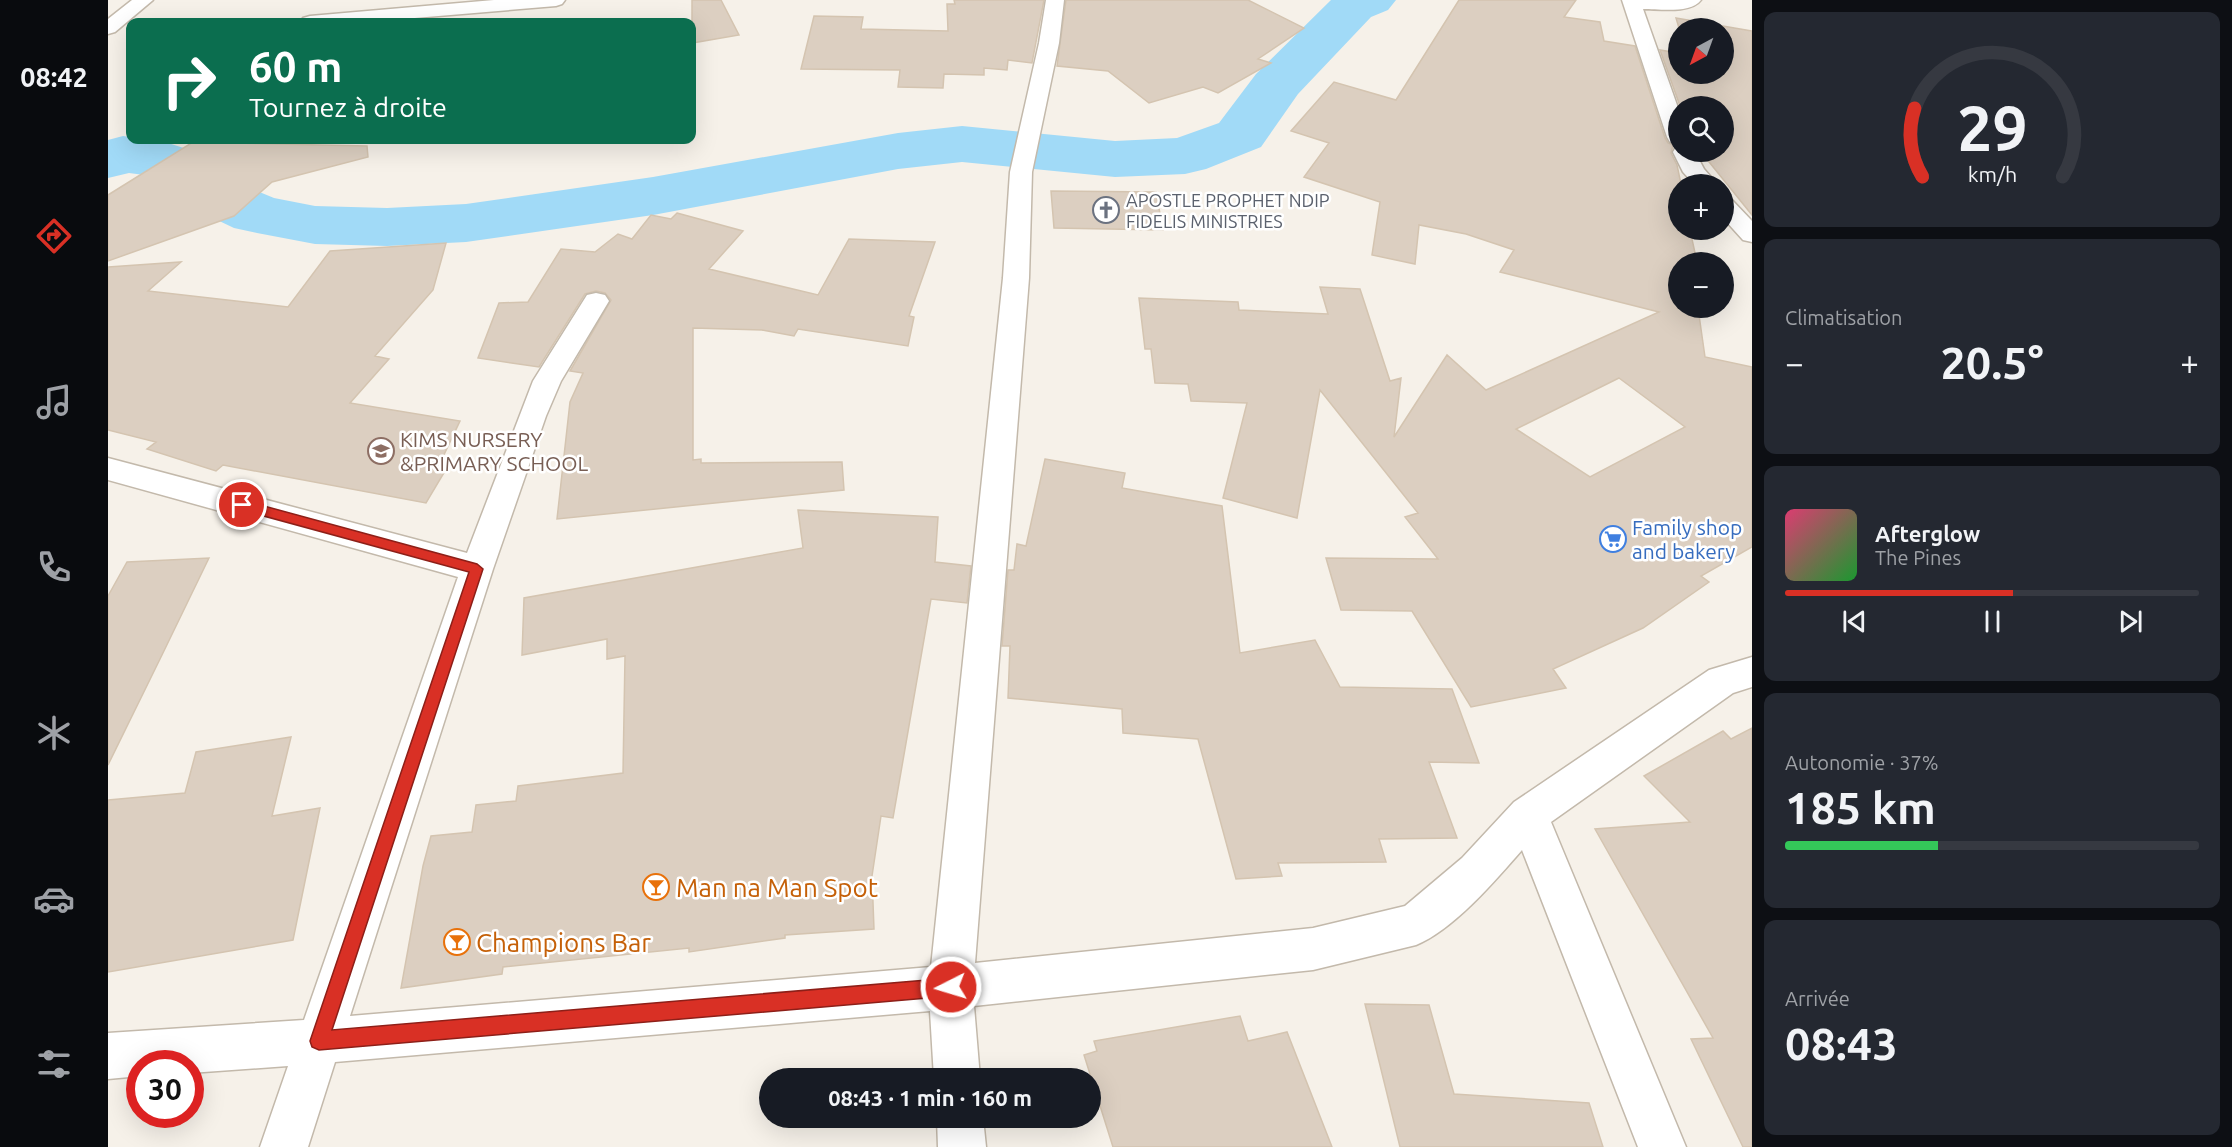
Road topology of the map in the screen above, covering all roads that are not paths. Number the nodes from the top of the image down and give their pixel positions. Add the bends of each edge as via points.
1 (144, 0) edge
2 (556, 0) edge
3 (1056, 0) edge
4 (1692, 0) edge
5 (1632, 2) edge
6 (355, 18) edge
7 (108, 28) edge
8 (1668, 108) edge
9 (1734, 216) edge
10 (1752, 235) edge
11 (596, 301) dead end
12 (108, 469) edge
13 (477, 569) junction
14 (1752, 672) edge
15 (1528, 815) junction
16 (951, 987) junction
17 (319, 1041) junction
18 (108, 1056) edge
19 (956, 1068) edge
20 (961, 1128) edge
21 (284, 1147) edge
22 (962, 1147) edge
23 (1662, 1147) edge

1 - 7 street
2 - 6 street
3 - 16 street via 1021,173 1016,278
4 - 5 street
5 - 8 street
9 - 10 street
11 - 13 street via 547,381
12 - 13 street
13 - 17 street
14 - 15 street via 1722,681
15 - 16 street via 1476,872 1416,924 1313,949
15 - 23 street
16 - 17 street
16 - 19 street
17 - 18 street
17 - 21 street
20 - 22 street

